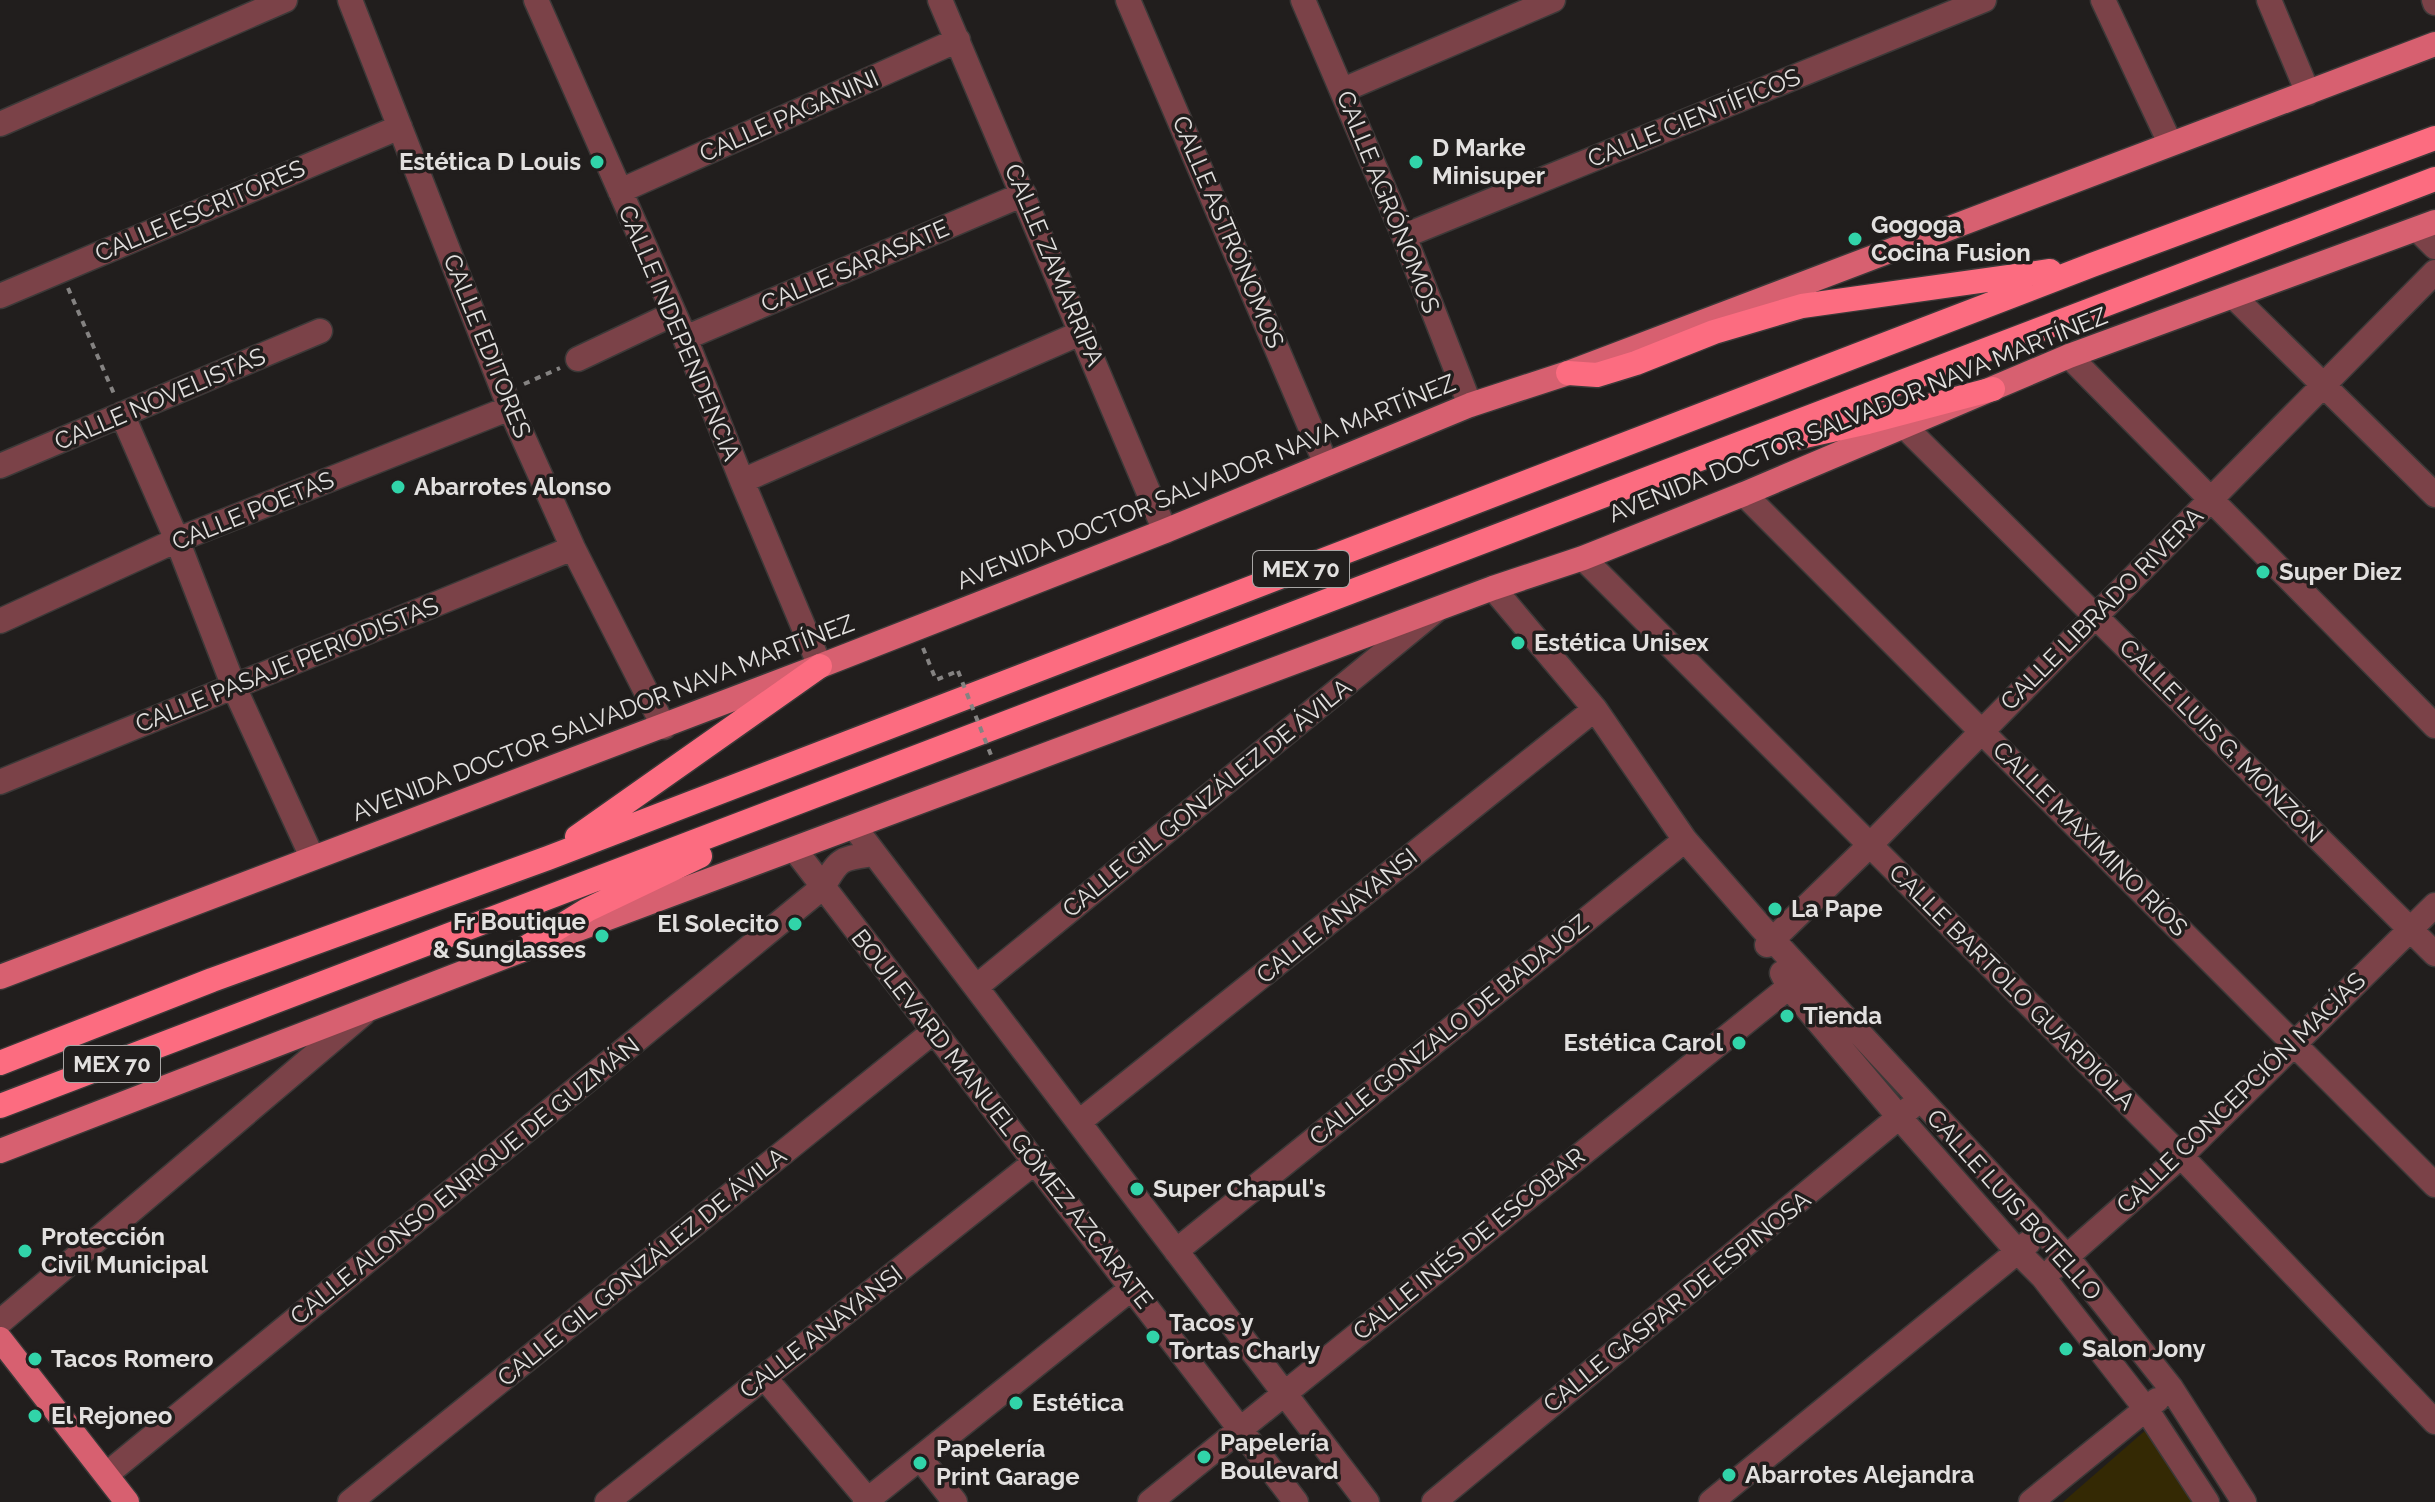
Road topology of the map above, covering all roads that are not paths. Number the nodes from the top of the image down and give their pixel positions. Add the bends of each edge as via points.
1 (285, 0) edge
2 (350, 0) edge
3 (536, 0) edge
4 (940, 0) edge
5 (1128, 0) edge
6 (1303, 0) edge
7 (1553, 0) edge
8 (1984, 0) edge
9 (2103, 0) edge
10 (2269, 0) edge
11 (958, 40) junction
12 (2435, 44) edge
13 (1343, 90) junction
14 (2308, 93) junction
15 (0, 124) edge
16 (400, 127) junction
17 (2435, 138) edge
18 (2170, 143) junction
19 (2435, 179) edge
20 (620, 191) junction
21 (1024, 194) junction
22 (2426, 225) edge
23 (1404, 236) junction
24 (2435, 247) edge
25 (2092, 265) junction
26 (2435, 272) edge
27 (3, 287) edge
28 (2234, 297) junction
29 (673, 314) junction
30 (320, 331) dead end
31 (1083, 332) junction
32 (685, 338) junction
33 (2069, 356) junction
34 (578, 359) road end
35 (1568, 373) junction
36 (2325, 385) junction
37 (1993, 389) junction
38 (507, 401) junction
39 (1470, 405) junction
40 (122, 414) junction
41 (1905, 427) junction
42 (1736, 446) junction
43 (1326, 464) junction
44 (0, 466) edge
45 (742, 481) junction
46 (1744, 494) junction
47 (2435, 495) edge
48 (2212, 498) junction
49 (1165, 531) junction
50 (177, 540) junction
51 (573, 548) junction
52 (1583, 558) junction
53 (1493, 588) junction
54 (1438, 609) junction
55 (2095, 616) junction
56 (0, 621) edge
57 (820, 666) junction
58 (234, 687) junction
59 (1595, 709) junction
60 (2435, 726) edge
61 (664, 727) junction
62 (1982, 731) junction
63 (863, 779) junction
64 (0, 782) edge
65 (855, 828) junction
66 (1685, 840) junction
67 (1870, 845) junction
68 (795, 850) junction
69 (874, 854) junction
70 (312, 857) junction
71 (548, 858) junction
72 (823, 887) junction
73 (2435, 905) edge
74 (2411, 929) junction
75 (1767, 937) junction
76 (522, 950) junction
77 (2435, 954) edge
78 (0, 977) edge
79 (976, 987) junction
80 (1789, 987) junction
81 (367, 1010) junction
82 (934, 1031) junction
83 (2295, 1043) junction
84 (0, 1063) edge
85 (1919, 1099) junction
86 (0, 1106) edge
87 (94, 1115) junction
88 (1900, 1118) junction
89 (1079, 1122) junction
90 (0, 1133) edge
91 (0, 1151) edge
92 (2181, 1156) junction
93 (1035, 1162) junction
94 (2435, 1185) edge
95 (2043, 1231) junction
96 (1176, 1251) junction
97 (2018, 1252) junction
98 (2067, 1257) junction
99 (2043, 1277) junction
100 (1132, 1288) junction
101 (0, 1322) edge
102 (0, 1339) edge
103 (764, 1377) junction
104 (2171, 1388) junction
105 (1284, 1393) junction
106 (2146, 1409) junction
107 (2435, 1422) edge
108 (1240, 1429) junction
109 (920, 1458) junction
110 (107, 1474) junction
111 (866, 1501) edge
112 (127, 1502) edge
113 (350, 1502) edge
114 (607, 1502) edge
115 (955, 1502) edge
116 (1150, 1502) edge
117 (1296, 1502) edge
118 (1367, 1502) edge
119 (1434, 1502) edge
120 (1711, 1502) edge
121 (2031, 1502) edge
122 (2207, 1502) edge
123 (2244, 1502) edge

1 - 15 street
2 - 16 street, CALLE EDITORES
3 - 20 street, CALLE INDEPENDENCIA
4 - 11 street, CALLE ZAMARRIPA
5 - 43 street, CALLE ASTRÓNOMOS
6 - 13 street, CALLE AGRÓNOMOS
7 - 13 street
8 - 23 street, CALLE CIENTÍFICOS
9 - 18 street
10 - 14 street
11 - 20 street, CALLE PAGANINI
11 - 21 street, CALLE ZAMARRIPA
12 - 14 main road, AVENIDA DOCTOR SALVADOR NAVA MARTÍNEZ
13 - 23 street, CALLE AGRÓNOMOS
14 - 18 main road, AVENIDA DOCTOR SALVADOR NAVA MARTÍNEZ
16 - 27 street, CALLE ESCRITORES via 60,269
16 - 38 street, CALLE EDITORES
17 - 25 highway, MEX 70
18 - 35 main road, AVENIDA DOCTOR SALVADOR NAVA MARTÍNEZ
19 - 42 highway, AVENIDA DOCTOR SALVADOR NAVA MARTÍNEZ / MEX 70
20 - 29 street, CALLE INDEPENDENCIA
21 - 31 street, CALLE ZAMARRIPA
21 - 32 street, CALLE SARASATE
22 - 24 street
22 - 28 main road, AVENIDA DOCTOR SALVADOR NAVA MARTÍNEZ
23 - 39 street, CALLE AGRÓNOMOS
25 - 35 highway via 1802,306 1597,375
25 - 71 highway, MEX 70
26 - 36 street, CALLE LIBRADO RIVERA
28 - 33 main road, AVENIDA DOCTOR SALVADOR NAVA MARTÍNEZ
28 - 36 street
29 - 32 street, CALLE INDEPENDENCIA
29 - 34 street
30 - 40 street, CALLE NOVELISTAS
31 - 45 street
31 - 49 street, CALLE ZAMARRIPA
32 - 45 street, CALLE INDEPENDENCIA
33 - 37 main road, AVENIDA DOCTOR SALVADOR NAVA MARTÍNEZ
33 - 48 street
35 - 39 main road, AVENIDA DOCTOR SALVADOR NAVA MARTÍNEZ
36 - 47 street
36 - 48 street, CALLE LIBRADO RIVERA
37 - 41 main road, AVENIDA DOCTOR SALVADOR NAVA MARTÍNEZ
37 - 42 highway via 1791,440
38 - 50 street, CALLE POETAS
38 - 51 street, CALLE EDITORES
39 - 43 main road, AVENIDA DOCTOR SALVADOR NAVA MARTÍNEZ
40 - 44 street, CALLE NOVELISTAS
40 - 50 street
41 - 46 main road, AVENIDA DOCTOR SALVADOR NAVA MARTÍNEZ
41 - 55 street, CALLE LUIS G. MONZÓN
42 - 63 highway, AVENIDA DOCTOR SALVADOR NAVA MARTÍNEZ / MEX 70
43 - 49 main road, AVENIDA DOCTOR SALVADOR NAVA MARTÍNEZ
45 - 57 street, CALLE INDEPENDENCIA
46 - 52 main road, AVENIDA DOCTOR SALVADOR NAVA MARTÍNEZ
46 - 62 street, CALLE MAXIMINO RÍOS
48 - 55 street, CALLE LIBRADO RIVERA
48 - 60 street
49 - 57 main road, AVENIDA DOCTOR SALVADOR NAVA MARTÍNEZ
50 - 56 street, CALLE POETAS
50 - 58 street
51 - 58 street, CALLE PASAJE PERIODISTAS
51 - 61 street, CALLE EDITORES
52 - 53 main road, AVENIDA DOCTOR SALVADOR NAVA MARTÍNEZ
52 - 67 street, CALLE BARTOLO GUARDIOLA
53 - 54 main road, AVENIDA DOCTOR SALVADOR NAVA MARTÍNEZ
53 - 59 street, CALLE LUIS BOTELLO
54 - 65 main road, AVENIDA DOCTOR SALVADOR NAVA MARTÍNEZ
54 - 79 street, CALLE GIL GONZÁLEZ DE ÁVILA
55 - 62 street, CALLE LIBRADO RIVERA
55 - 74 street, CALLE LUIS G. MONZÓN
57 - 61 main road, AVENIDA DOCTOR SALVADOR NAVA MARTÍNEZ
57 - 71 highway
58 - 64 street, CALLE PASAJE PERIODISTAS
58 - 70 street
59 - 66 street, CALLE LUIS BOTELLO
59 - 89 street, CALLE ANAYANSI
61 - 70 main road, AVENIDA DOCTOR SALVADOR NAVA MARTÍNEZ
62 - 67 street, CALLE LIBRADO RIVERA
62 - 83 street, CALLE MAXIMINO RÍOS
63 - 76 highway via 587,910
63 - 86 highway, AVENIDA DOCTOR SALVADOR NAVA MARTÍNEZ / MEX 70
65 - 68 main road, AVENIDA DOCTOR SALVADOR NAVA MARTÍNEZ
65 - 69 street
66 - 75 street, CALLE LUIS BOTELLO
66 - 96 street, CALLE GONZALO DE BADAJOZ
67 - 75 street, CALLE LIBRADO RIVERA
67 - 92 street, CALLE BARTOLO GUARDIOLA
68 - 72 street, BOULEVARD MANUEL GÓMEZ AZCARATE
68 - 76 main road, AVENIDA DOCTOR SALVADOR NAVA MARTÍNEZ
69 - 72 street, CALLE ALONSO ENRIQUE DE GUZMÁN via 842,859
69 - 79 street
70 - 78 main road, AVENIDA DOCTOR SALVADOR NAVA MARTÍNEZ
71 - 84 highway, MEX 70
72 - 82 street, BOULEVARD MANUEL GÓMEZ AZCARATE
72 - 110 street, CALLE ALONSO ENRIQUE DE GUZMÁN
73 - 74 street, CALLE CONCEPCIÓN MACÍAS
74 - 77 street, CALLE LUIS G. MONZÓN
74 - 83 street, CALLE CONCEPCIÓN MACÍAS
75 - 80 street, CALLE LUIS BOTELLO
75 - 85 street, CALLE LUIS BOTELLO
76 - 81 main road, AVENIDA DOCTOR SALVADOR NAVA MARTÍNEZ
79 - 89 street
80 - 88 street, CALLE LUIS BOTELLO
80 - 105 street, CALLE INÉS DE ESCOBAR
81 - 87 main road, AVENIDA DOCTOR SALVADOR NAVA MARTÍNEZ
81 - 101 street
82 - 93 street, BOULEVARD MANUEL GÓMEZ AZCARATE
82 - 113 street, CALLE GIL GONZÁLEZ DE ÁVILA
83 - 92 street, CALLE CONCEPCIÓN MACÍAS
83 - 94 street, CALLE MAXIMINO RÍOS
85 - 88 street, CALLE GASPAR DE ESPINOSA
85 - 95 street, CALLE LUIS BOTELLO
87 - 90 main road
87 - 91 main road, AVENIDA DOCTOR SALVADOR NAVA MARTÍNEZ
88 - 97 street, CALLE LUIS BOTELLO
88 - 119 street, CALLE GASPAR DE ESPINOSA
89 - 96 street
92 - 98 street, CALLE CONCEPCIÓN MACÍAS
92 - 107 street, CALLE BARTOLO GUARDIOLA
93 - 100 street, BOULEVARD MANUEL GÓMEZ AZCARATE
93 - 103 street, CALLE ANAYANSI
95 - 97 street
95 - 98 street, CALLE LUIS BOTELLO
96 - 105 street
97 - 99 street, CALLE LUIS BOTELLO
97 - 120 street
98 - 99 street, CALLE CONCEPCIÓN MACÍAS
98 - 104 street, CALLE LUIS BOTELLO
99 - 106 street, CALLE LUIS BOTELLO
100 - 108 street, BOULEVARD MANUEL GÓMEZ AZCARATE
100 - 109 street
102 - 110 main road
103 - 111 street
103 - 114 street, CALLE ANAYANSI
104 - 106 street
104 - 123 street, CALLE LUIS BOTELLO
105 - 108 street, CALLE INÉS DE ESCOBAR
105 - 118 street
106 - 121 street
106 - 122 street, CALLE LUIS BOTELLO
108 - 116 street, CALLE INÉS DE ESCOBAR
108 - 117 street, BOULEVARD MANUEL GÓMEZ AZCARATE
109 - 111 street
109 - 115 street
110 - 112 main road

